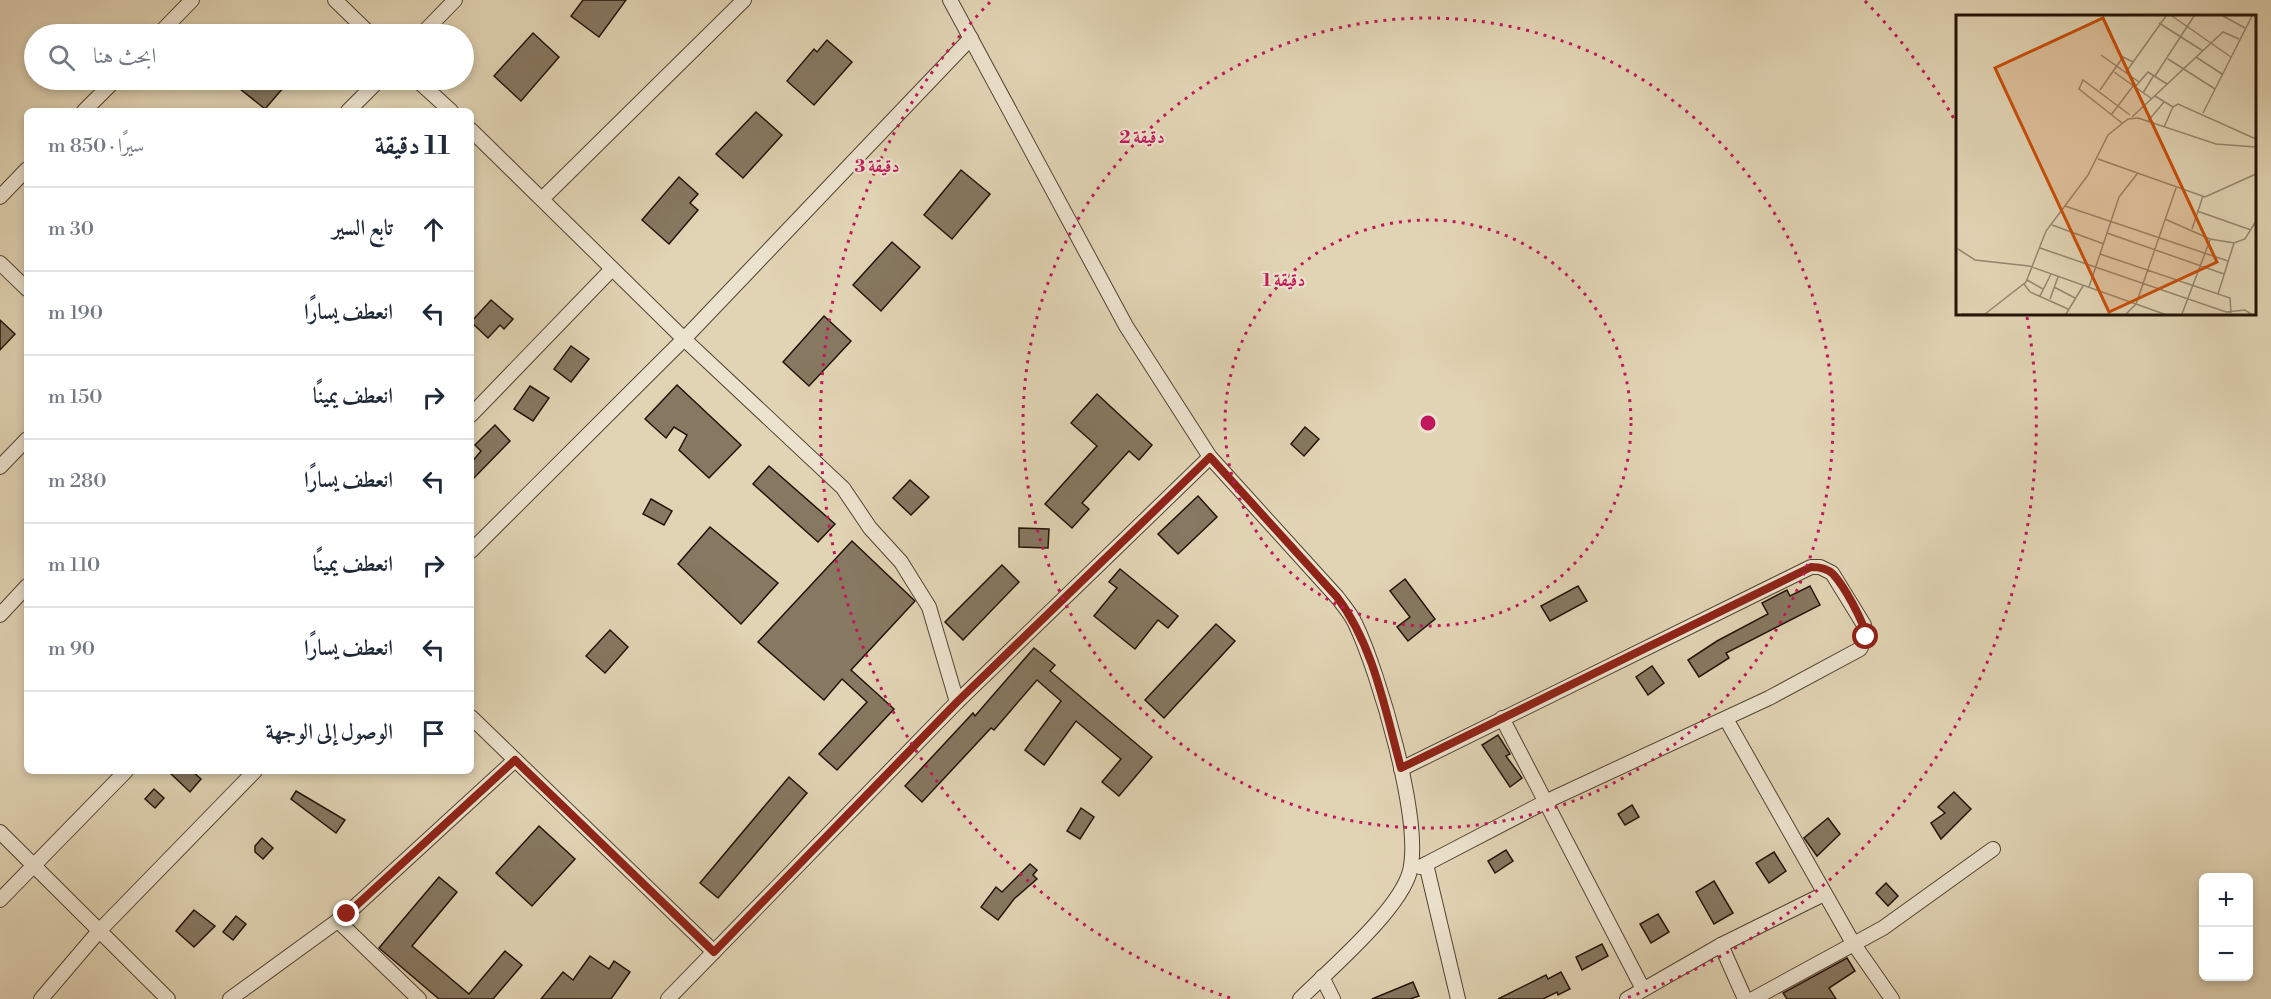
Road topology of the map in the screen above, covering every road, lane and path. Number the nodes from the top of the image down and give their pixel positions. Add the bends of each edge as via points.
1 (192, 0) edge
2 (335, 0) edge
3 (455, 0) edge
4 (744, 0) edge
5 (950, 0) edge
6 (169, 24) edge
7 (360, 24) edge
8 (432, 24) edge
9 (971, 38) junction
10 (105, 90) edge
11 (369, 90) edge
12 (428, 90) edge
13 (87, 108) edge
14 (351, 108) edge
15 (448, 108) edge
16 (474, 138) edge
17 (24, 172) edge
18 (0, 197) edge
19 (542, 199) junction
20 (0, 263) edge
21 (612, 269) junction
22 (24, 286) edge
23 (684, 339) junction
24 (474, 412) edge
25 (24, 443) edge
26 (1210, 457) junction
27 (0, 467) edge
28 (474, 548) edge
29 (24, 589) edge
30 (0, 615) edge
31 (957, 702) junction
32 (1502, 718) junction
33 (1726, 719) junction
34 (474, 720) edge
35 (515, 760) junction
36 (1401, 768) junction
37 (123, 774) edge
38 (252, 774) edge
39 (1545, 802) junction
40 (0, 832) edge
41 (1993, 849) dead end
42 (1426, 864) junction
43 (34, 866) junction
44 (1410, 872) junction
45 (1824, 894) junction
46 (0, 900) edge
47 (338, 921) junction
48 (99, 931) junction
49 (1853, 944) junction
50 (1721, 945) junction
51 (714, 952) junction
52 (1322, 977) junction
53 (1643, 989) junction
54 (1780, 993) edge
55 (41, 999) edge
56 (168, 999) edge
57 (230, 999) edge
58 (419, 999) edge
59 (668, 999) edge
60 (1300, 999) edge
61 (1333, 999) edge
62 (1458, 999) edge
63 (1627, 999) edge
64 (1745, 999) edge
65 (1753, 999) edge
66 (1892, 999) edge

1 - 6 street
2 - 7 street
3 - 8 street
4 - 19 street
5 - 9 street
9 - 23 street
9 - 26 street via 1126,326
10 - 13 street
11 - 14 street
12 - 15 street
16 - 19 street
17 - 18 street
19 - 21 street
20 - 22 street
21 - 23 street
21 - 24 street
23 - 28 street
23 - 31 street via 843,488 870,528 901,562 930,607
25 - 27 street
26 - 31 street
26 - 36 street via 1354,620 1370,656
29 - 30 street
31 - 51 street
32 - 33 street via 1811,567 1832,573 1864,626 1866,637 1860,649
32 - 36 street
32 - 39 street
33 - 39 street
33 - 45 street
34 - 35 street
35 - 47 street
35 - 51 street
36 - 44 street via 1411,833
37 - 43 street
38 - 48 street
39 - 42 street
39 - 53 street
40 - 43 street
41 - 49 street via 1883,928
42 - 44 street
42 - 62 street
43 - 46 street
43 - 48 street
44 - 52 street via 1382,916
45 - 49 street
45 - 50 street
47 - 57 street
47 - 58 street
48 - 55 street
48 - 56 street
49 - 54 street
49 - 66 street
50 - 53 street
50 - 64 street
51 - 59 street
52 - 60 street
52 - 61 street
53 - 63 street
54 - 65 street

